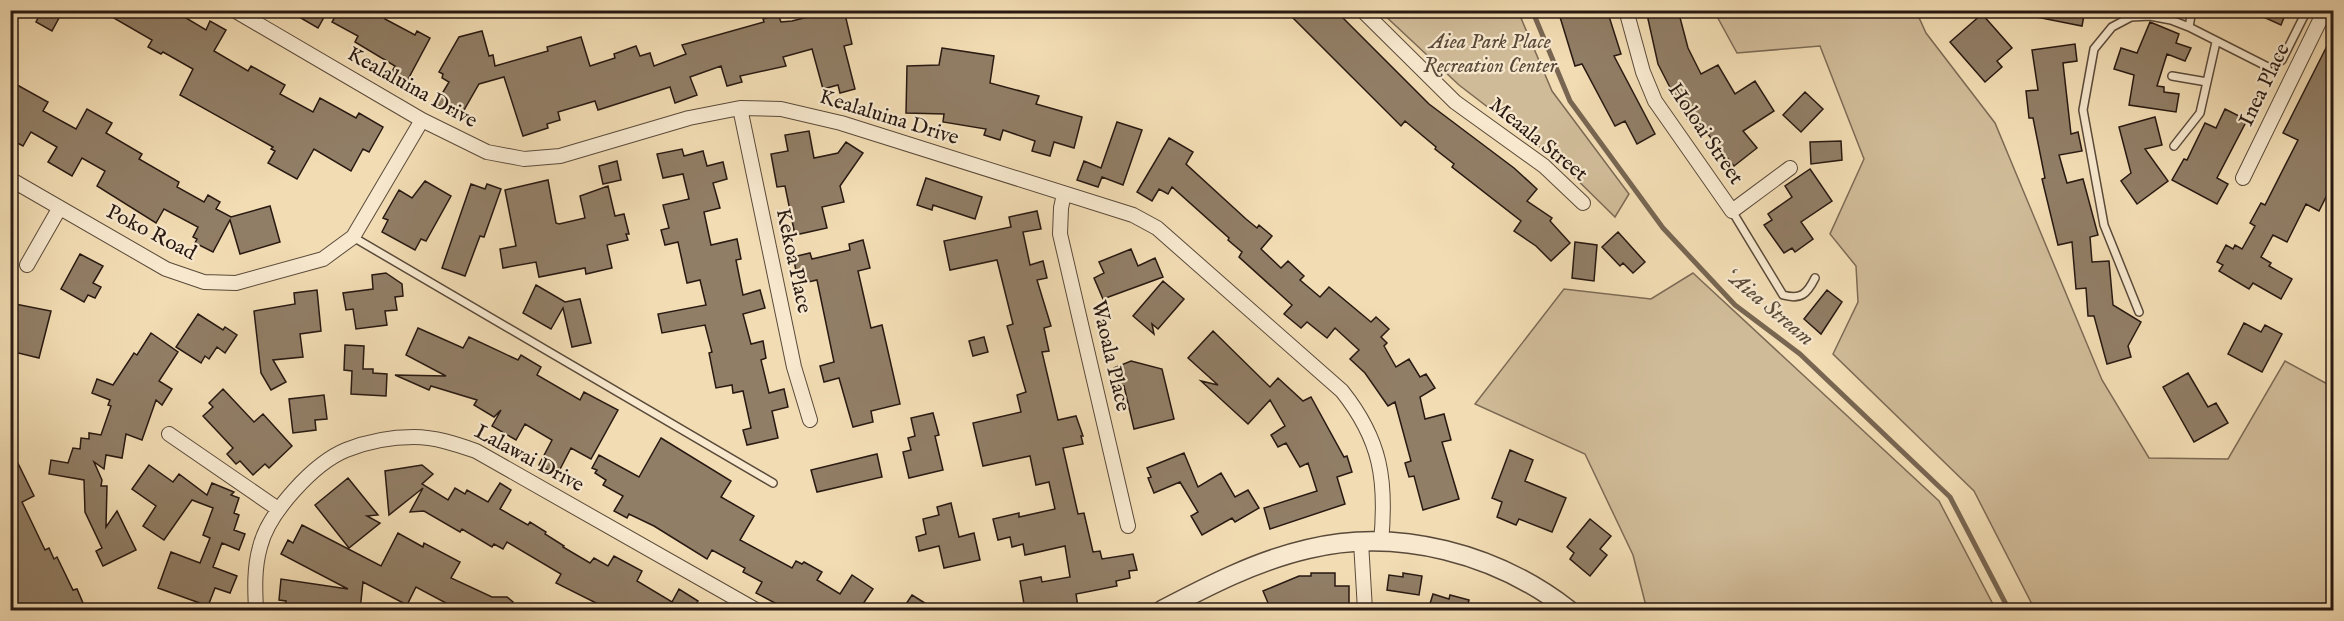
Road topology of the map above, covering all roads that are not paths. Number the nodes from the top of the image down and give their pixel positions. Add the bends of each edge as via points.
1 (234, 10) edge
2 (1362, 10) edge
3 (1626, 10) edge
4 (2192, 10) edge
5 (2307, 10) edge
6 (2325, 10) edge
7 (2130, 14) edge
8 (2189, 27) junction
9 (2216, 42) junction
10 (2172, 76) dead end
11 (2207, 82) junction
12 (740, 108) junction
13 (422, 120) junction
14 (2174, 146) dead end
15 (1790, 168) dead end
16 (2243, 178) dead end
17 (10, 179) edge
18 (1064, 194) junction
19 (1583, 203) dead end
20 (59, 209) junction
21 (1732, 211) junction
22 (353, 237) junction
23 (27, 265) dead end
24 (1815, 278) dead end
25 (2139, 312) dead end
26 (810, 420) dead end
27 (169, 434) dead end
28 (772, 483) dead end
29 (278, 509) junction
30 (1128, 526) dead end
31 (1361, 542) junction
32 (1381, 543) junction
33 (256, 610) edge
34 (756, 610) edge
35 (1162, 610) edge
36 (1365, 610) edge
37 (1569, 610) edge

1 - 13 street, Kealaluina Drive
2 - 19 street, Meaala Street via 1455,102 1544,166
3 - 21 street, Holoai Street via 1654,101
4 - 8 lane
5 - 9 lane via 2283,60 2270,68
6 - 16 street, Inea Place
7 - 8 lane
7 - 25 lane via 2112,27 2094,49 2083,110 2104,225
8 - 9 lane
9 - 11 lane
10 - 11 lane
11 - 14 lane via 2200,113
12 - 13 street, Kealaluina Drive via 689,118 560,156 524,159 487,152
12 - 18 street, Kealaluina Drive via 781,109 841,123
12 - 26 street, Kekoa Place via 794,367
13 - 22 street, Poko Road
15 - 21 street
17 - 20 street, Poko Road
18 - 30 street, Waoala Place via 1060,234
18 - 32 street, Kealaluina Drive via 1133,215 1157,228 1342,391 1373,439 1382,474
20 - 22 street, Poko Road via 166,269 204,282 236,283 323,259
20 - 23 street
21 - 24 lane via 1783,295 1794,298 1808,293
22 - 28 lane
27 - 29 street
29 - 33 street, Lalawai Drive via 260,545
29 - 34 street, Lalawai Drive via 296,488 345,451 374,442 414,437 446,441 476,451
31 - 32 street
31 - 35 street via 1309,548 1265,562
31 - 36 street
32 - 37 street via 1418,544 1488,563 1548,594

